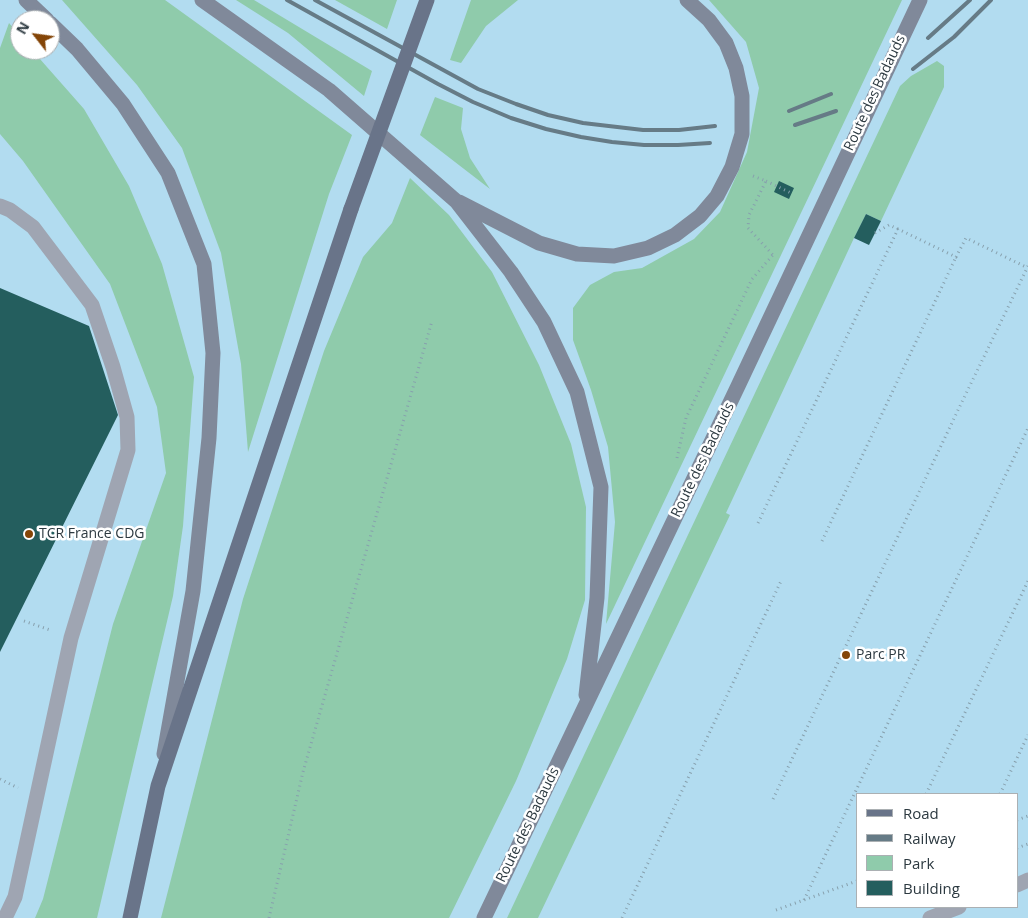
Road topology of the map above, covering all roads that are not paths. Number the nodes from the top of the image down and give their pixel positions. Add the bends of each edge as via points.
1 (26, 0) edge
2 (202, 0) edge
3 (427, 0) edge
4 (687, 0) edge
5 (920, 0) edge
6 (36, 10) edge
7 (60, 32) edge
8 (456, 200) junction
9 (0, 206) edge
10 (585, 706) junction
11 (158, 786) junction
12 (956, 908) edge
13 (6, 918) edge
14 (130, 918) edge
15 (484, 918) edge
16 (930, 918) edge

1 - 6 main road
2 - 8 main road via 329,90
3 - 11 main road, bridge via 352,209
4 - 8 main road via 710,20 726,43 742,96 742,134 732,167 717,196 700,216 675,235 648,248 614,256 576,254 539,243
5 - 10 main road, Route des Badauds
7 - 11 main road via 123,104 168,173 204,264 213,353 209,438 192,591
8 - 10 main road via 544,322 577,392 600,487 597,598
9 - 13 street via 34,227 92,305 127,417 128,450 71,638 17,888
10 - 15 main road, Route des Badauds
11 - 14 main road
12 - 16 street

